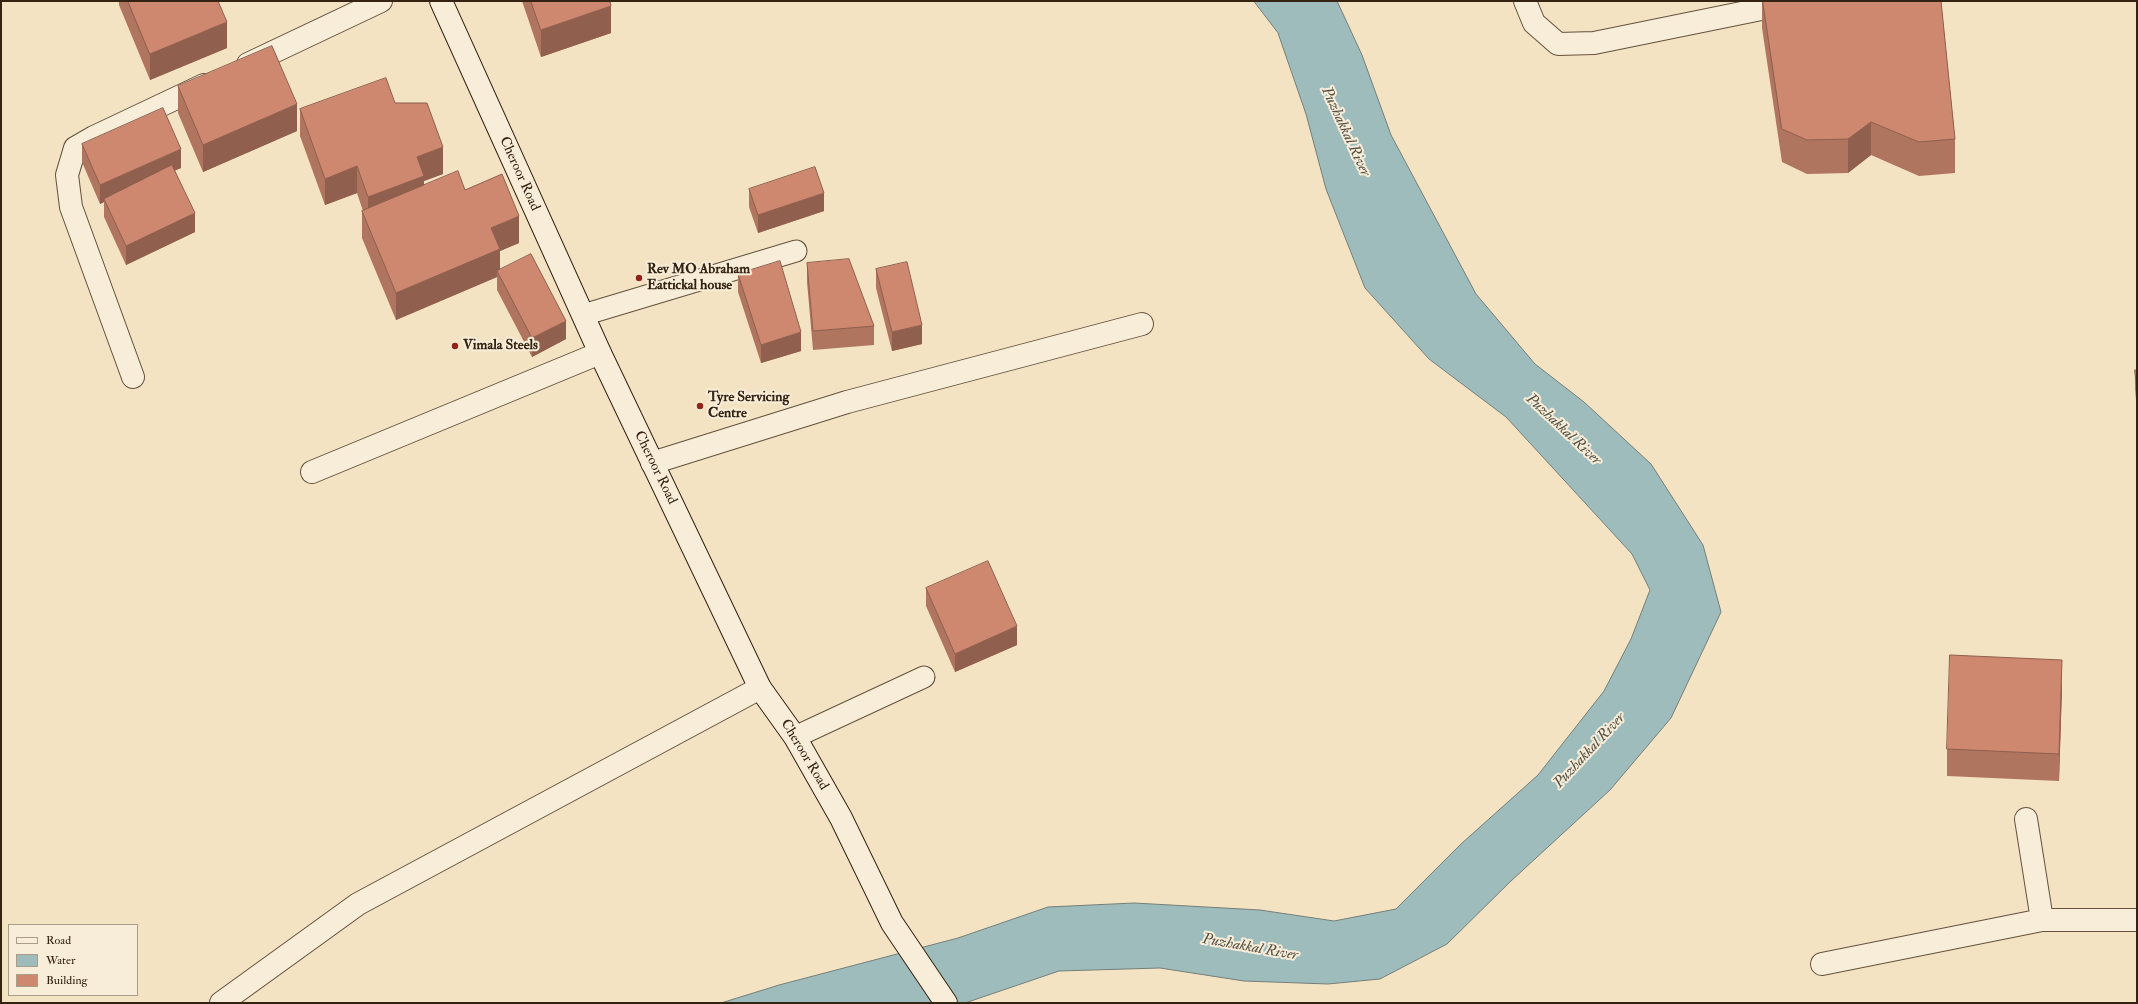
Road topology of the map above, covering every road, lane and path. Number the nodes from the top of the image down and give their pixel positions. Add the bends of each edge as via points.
1 (381, 1) edge
2 (441, 1) edge
3 (1525, 1) edge
4 (1776, 6) edge
5 (796, 251) dead end
6 (583, 315) junction
7 (1142, 324) dead end
8 (600, 353) junction
9 (133, 377) dead end
10 (652, 463) junction
11 (312, 472) dead end
12 (924, 677) dead end
13 (760, 688) junction
14 (795, 737) junction
15 (2026, 819) dead end
16 (2042, 920) junction
17 (2137, 920) edge
18 (1822, 964) dead end
19 (221, 1003) edge
20 (946, 1003) edge

1 - 9 street via 75,148 67,175 71,207
2 - 6 street, Cheroor Road
3 - 4 street via 1534,22 1558,44 1594,43
5 - 6 lane
6 - 8 street, Cheroor Road
7 - 10 street via 847,402
8 - 10 street, Cheroor Road
8 - 11 street
10 - 13 street, Cheroor Road
12 - 14 lane
13 - 14 street, Cheroor Road
13 - 19 street via 358,904
14 - 20 street, Cheroor Road via 841,818 892,923
15 - 16 street
16 - 17 street
16 - 18 street

